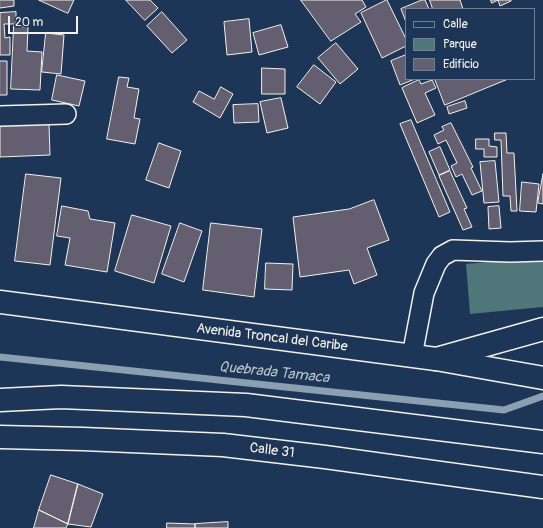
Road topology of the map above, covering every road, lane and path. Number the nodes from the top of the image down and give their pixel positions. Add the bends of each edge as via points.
1 (66, 114) dead end
2 (0, 116) edge
3 (543, 251) edge
4 (0, 302) edge
5 (543, 329) edge
6 (412, 356) junction
7 (436, 359) junction
8 (543, 366) edge
9 (543, 378) edge
10 (0, 400) edge
11 (0, 437) edge
12 (543, 442) edge
13 (543, 487) edge

1 - 2 street
3 - 6 street via 453,250 442,256 424,293
4 - 6 main road, Avenida Troncal del Caribe
5 - 7 main road
6 - 7 main road, Avenida Troncal del Caribe
7 - 8 main road
7 - 9 main road, Avenida Troncal del Caribe
10 - 12 main road via 61,397 246,405
11 - 13 main road, Calle 31 via 223,445

